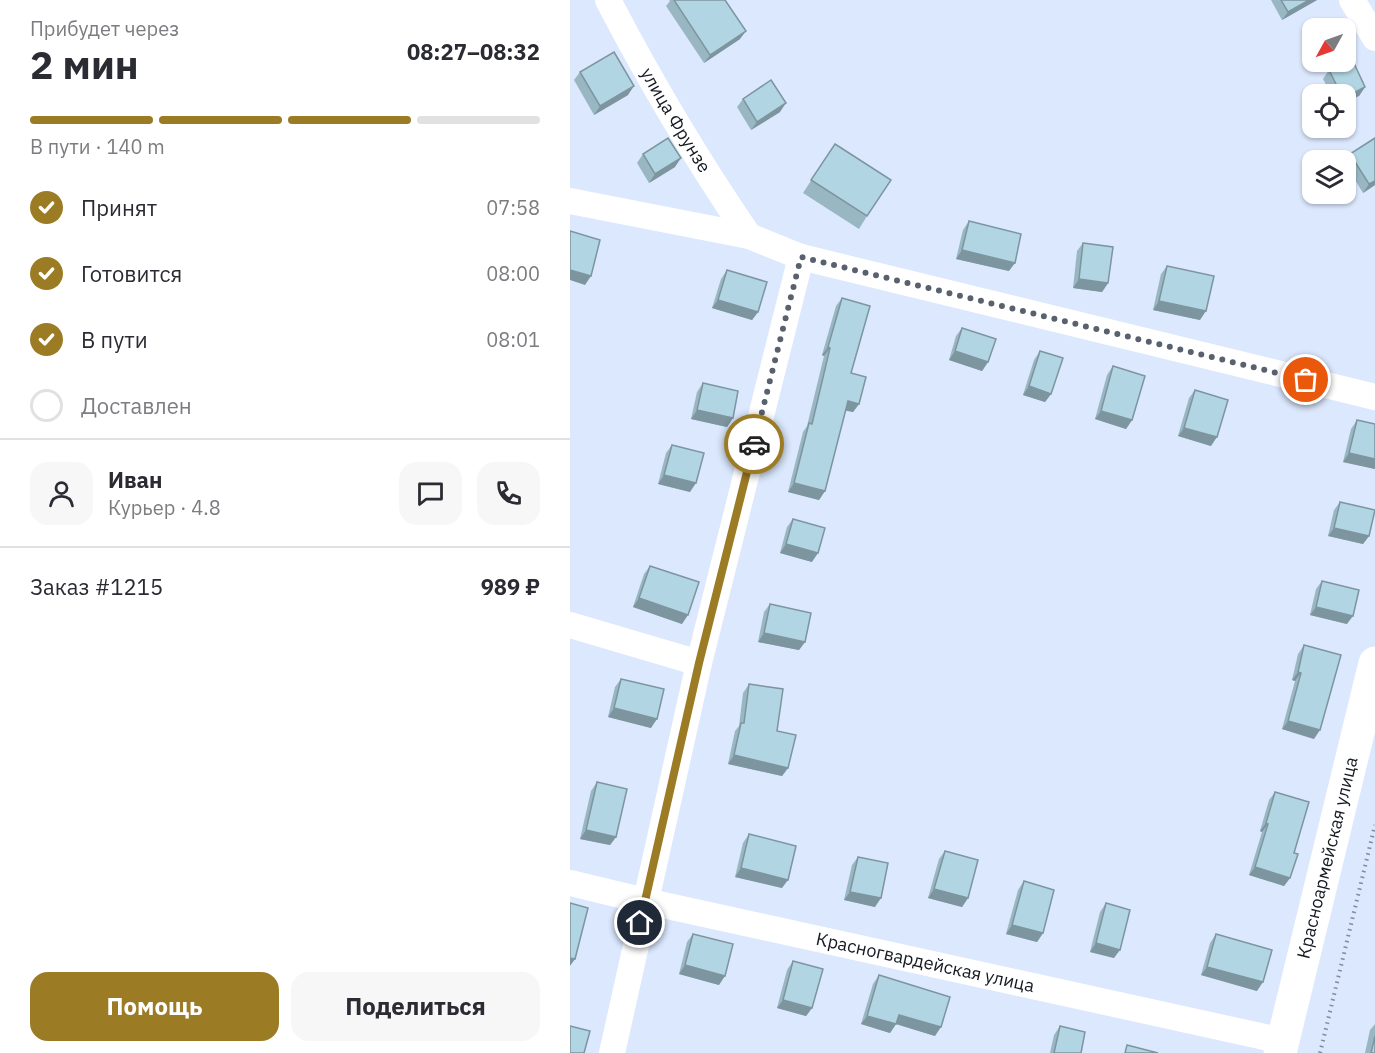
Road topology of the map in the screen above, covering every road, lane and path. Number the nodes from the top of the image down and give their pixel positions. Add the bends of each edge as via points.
1 (608, 0) edge
2 (1352, 0) edge
3 (1375, 38) edge
4 (570, 201) edge
5 (749, 236) junction
6 (801, 257) junction
7 (1375, 397) edge
8 (570, 625) edge
9 (699, 663) junction
10 (1375, 663) edge
11 (1375, 825) edge
12 (570, 883) edge
13 (645, 902) junction
14 (1281, 1047) edge
15 (612, 1053) edge
16 (1320, 1053) edge

1 - 5 street, улица Фрунзе via 653,85
2 - 3 street
4 - 5 street
5 - 6 street
6 - 7 street
6 - 9 street
8 - 9 street
9 - 13 street
10 - 14 street, Красноармейская улица
11 - 16 path
12 - 13 street, Красногвардейская улица
13 - 14 street, Красногвардейская улица
13 - 15 street

